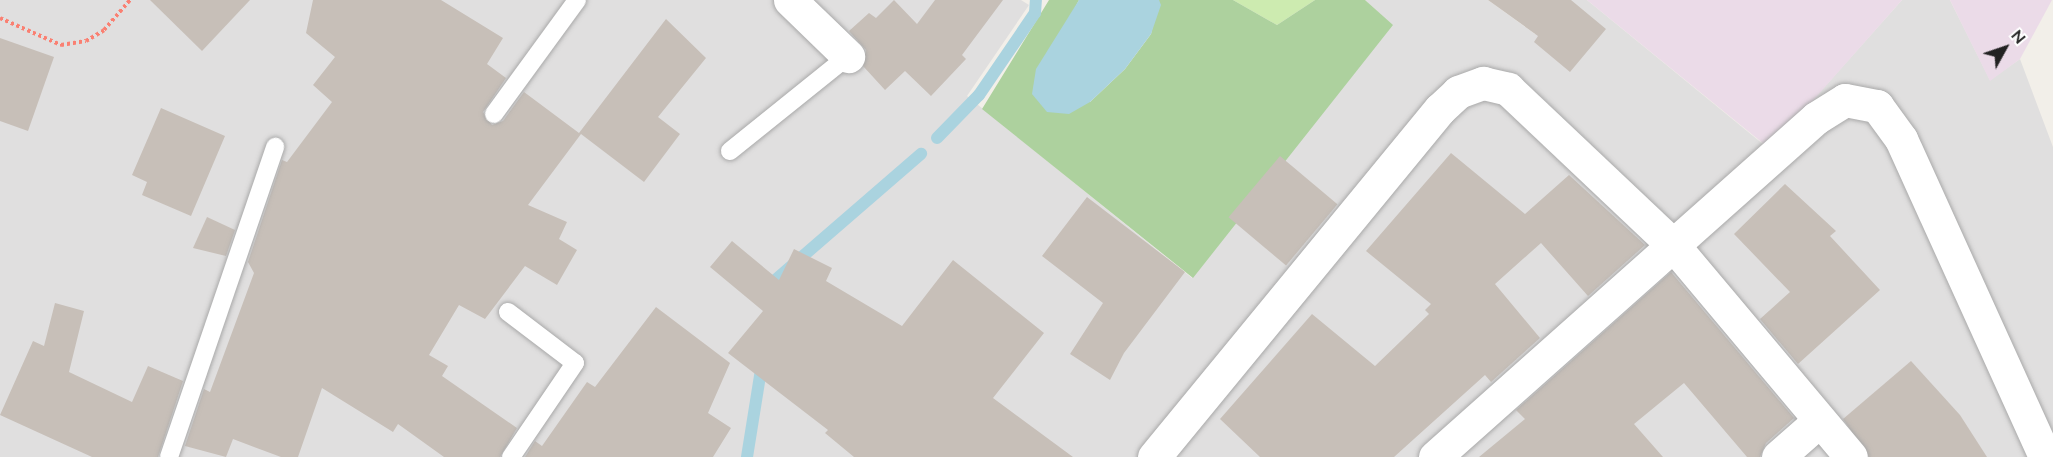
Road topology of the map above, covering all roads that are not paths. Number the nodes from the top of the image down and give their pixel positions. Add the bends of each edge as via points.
1 (577, 0) edge
2 (790, 0) edge
3 (849, 56) joint
4 (494, 114) dead end
5 (275, 147) dead end
6 (730, 151) dead end
7 (1674, 246) junction
8 (508, 312) dead end
9 (1819, 421) junction
10 (169, 457) edge
11 (511, 457) edge
12 (1154, 457) edge
13 (1435, 457) edge
14 (1778, 457) edge
15 (1851, 457) edge
16 (2045, 457) edge

1 - 4 lane
2 - 3 street
3 - 6 lane
5 - 10 lane
7 - 9 street
7 - 12 street via 1508,88 1483,83 1458,92
7 - 13 street
7 - 16 street via 1816,118 1845,100 1877,106 1900,139
8 - 11 lane via 575,363
9 - 14 street
9 - 15 street

